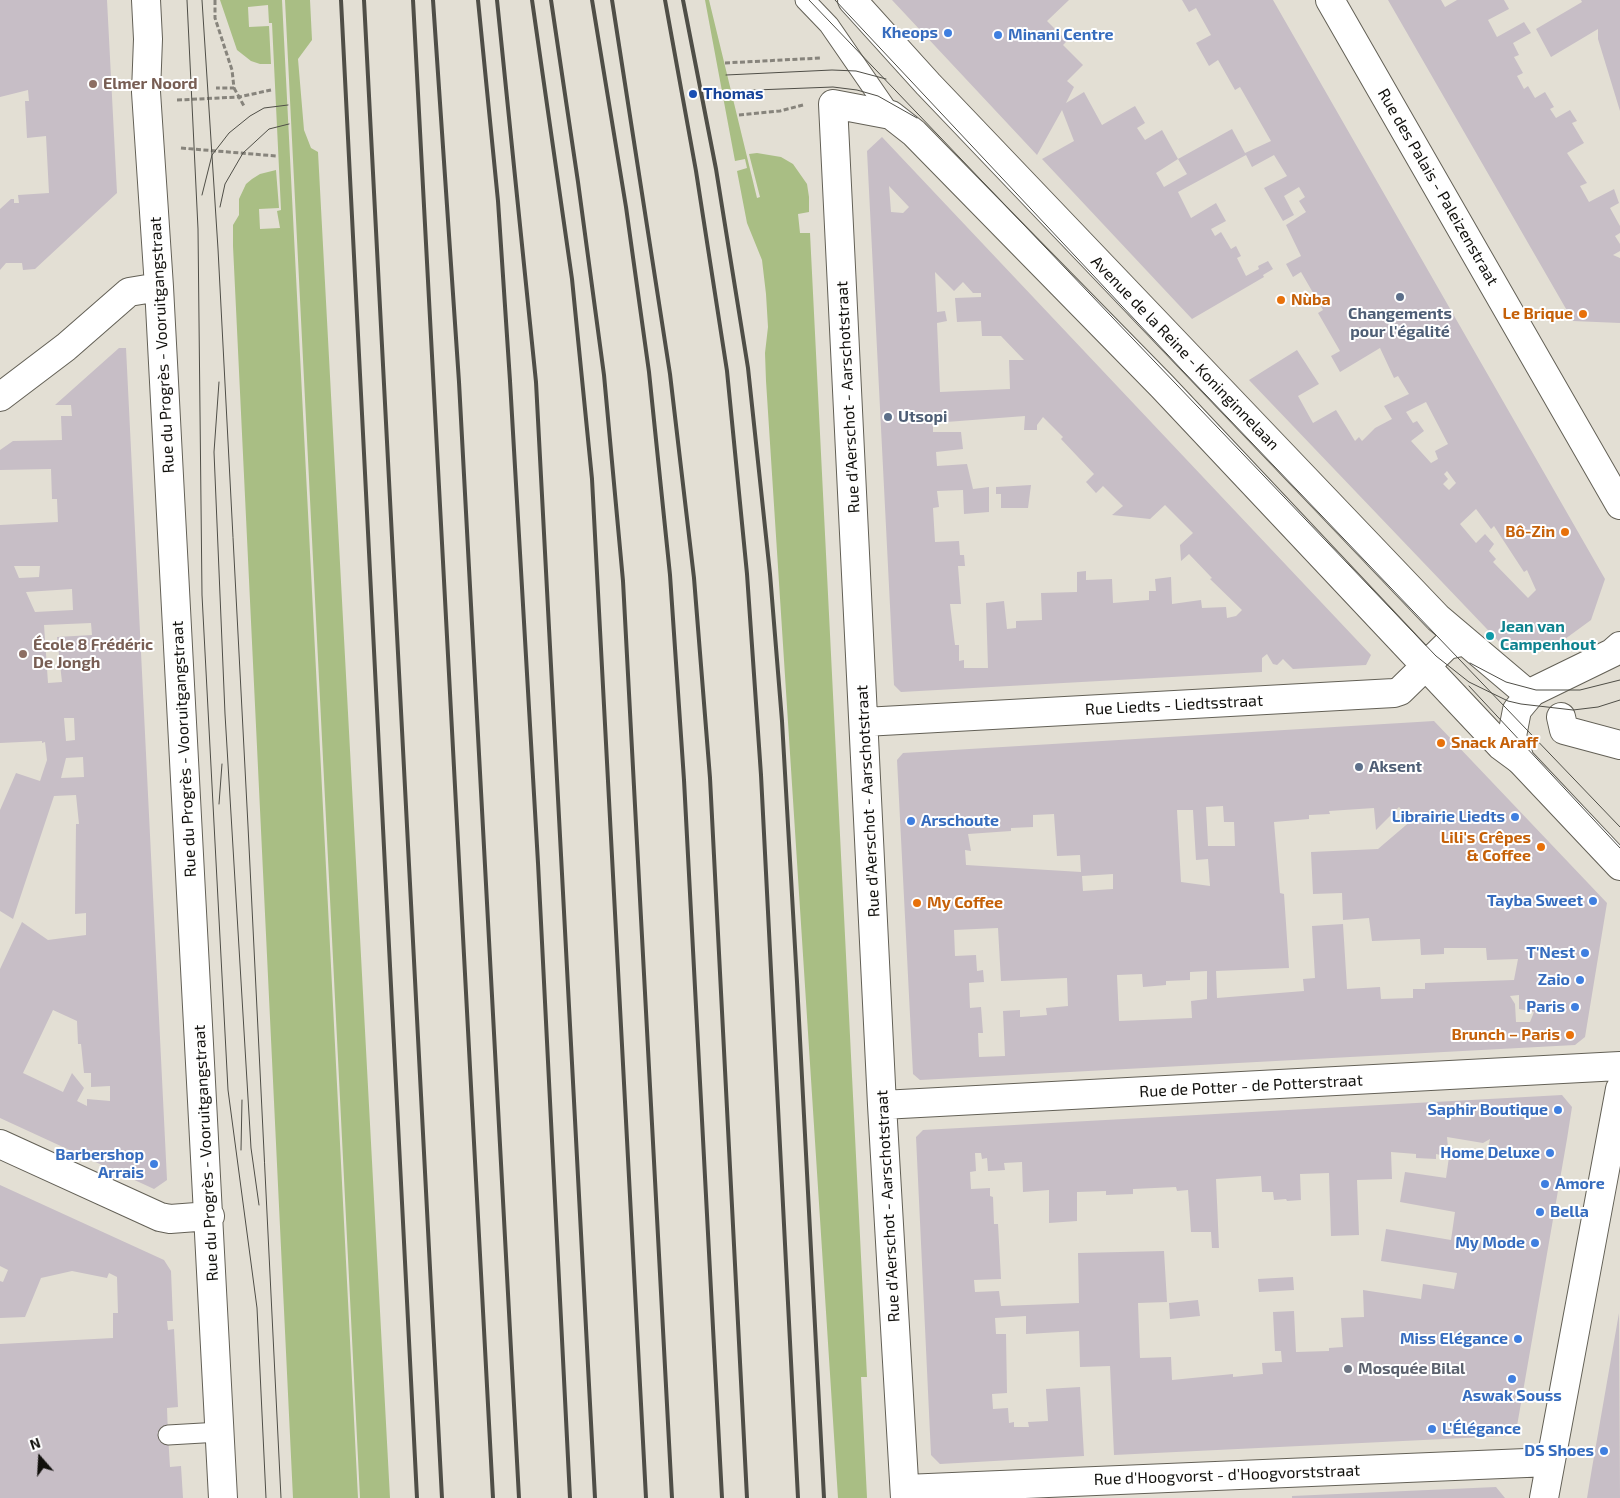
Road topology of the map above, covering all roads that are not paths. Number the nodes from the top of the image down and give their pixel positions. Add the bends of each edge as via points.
1 (146, 0) edge
2 (805, 0) edge
3 (852, 0) edge
4 (1330, 0) edge
5 (891, 115) junction
6 (159, 287) junction
7 (0, 398) edge
8 (1620, 505) edge
9 (1465, 641) junction
10 (1620, 646) edge
11 (1425, 666) junction
12 (1529, 695) junction
13 (1561, 718) dead end
14 (864, 722) junction
15 (1620, 729) edge
16 (1590, 737) junction
17 (1620, 745) edge
18 (1520, 760) junction
19 (1620, 866) edge
20 (1620, 1066) edge
21 (1620, 1089) edge
22 (882, 1105) junction
23 (0, 1144) edge
24 (210, 1216) junction
25 (220, 1432) junction
26 (168, 1435) dead end
27 (1550, 1462) junction
28 (905, 1494) edge
29 (223, 1498) edge
30 (1544, 1498) edge

1 - 6 street, Rue du Progrès - Vooruitgangstraat via 147,102
2 - 5 lane via 829,25
3 - 9 street, Avenue de la Reine - Koninginnelaan via 1191,360 1438,618
4 - 8 street, Rue des Palais - Paleizenstraat
5 - 11 street via 914,133 1162,386
5 - 14 street, Rue d'Aerschot - Aarschotstraat via 834,104
6 - 7 street via 129,292
6 - 24 street, Rue du Progrès - Vooruitgangstraat
9 - 11 street, Rue Liedts - Liedtsstraat via 1447,645
9 - 12 street, Avenue de la Reine - Koninginnelaan
10 - 12 street
11 - 14 street, Rue Liedts - Liedtsstraat via 1394,693
11 - 18 street via 1501,746
12 - 18 street via 1518,710 1513,726 1514,746
13 - 16 street via 1564,730
14 - 22 street, Rue d'Aerschot - Aarschotstraat
15 - 16 street
16 - 17 street
18 - 19 street
20 - 22 street, Rue de Potter - de Potterstraat
21 - 27 street
22 - 28 street, Rue d'Aerschot - Aarschotstraat
23 - 24 street via 160,1216
24 - 25 street, Rue du Progrès - Vooruitgangstraat
25 - 26 lane
25 - 29 street, Rue du Progrès - Vooruitgangstraat
27 - 28 street, Rue d'Hoogvorst - d'Hoogvorststraat
27 - 30 street

